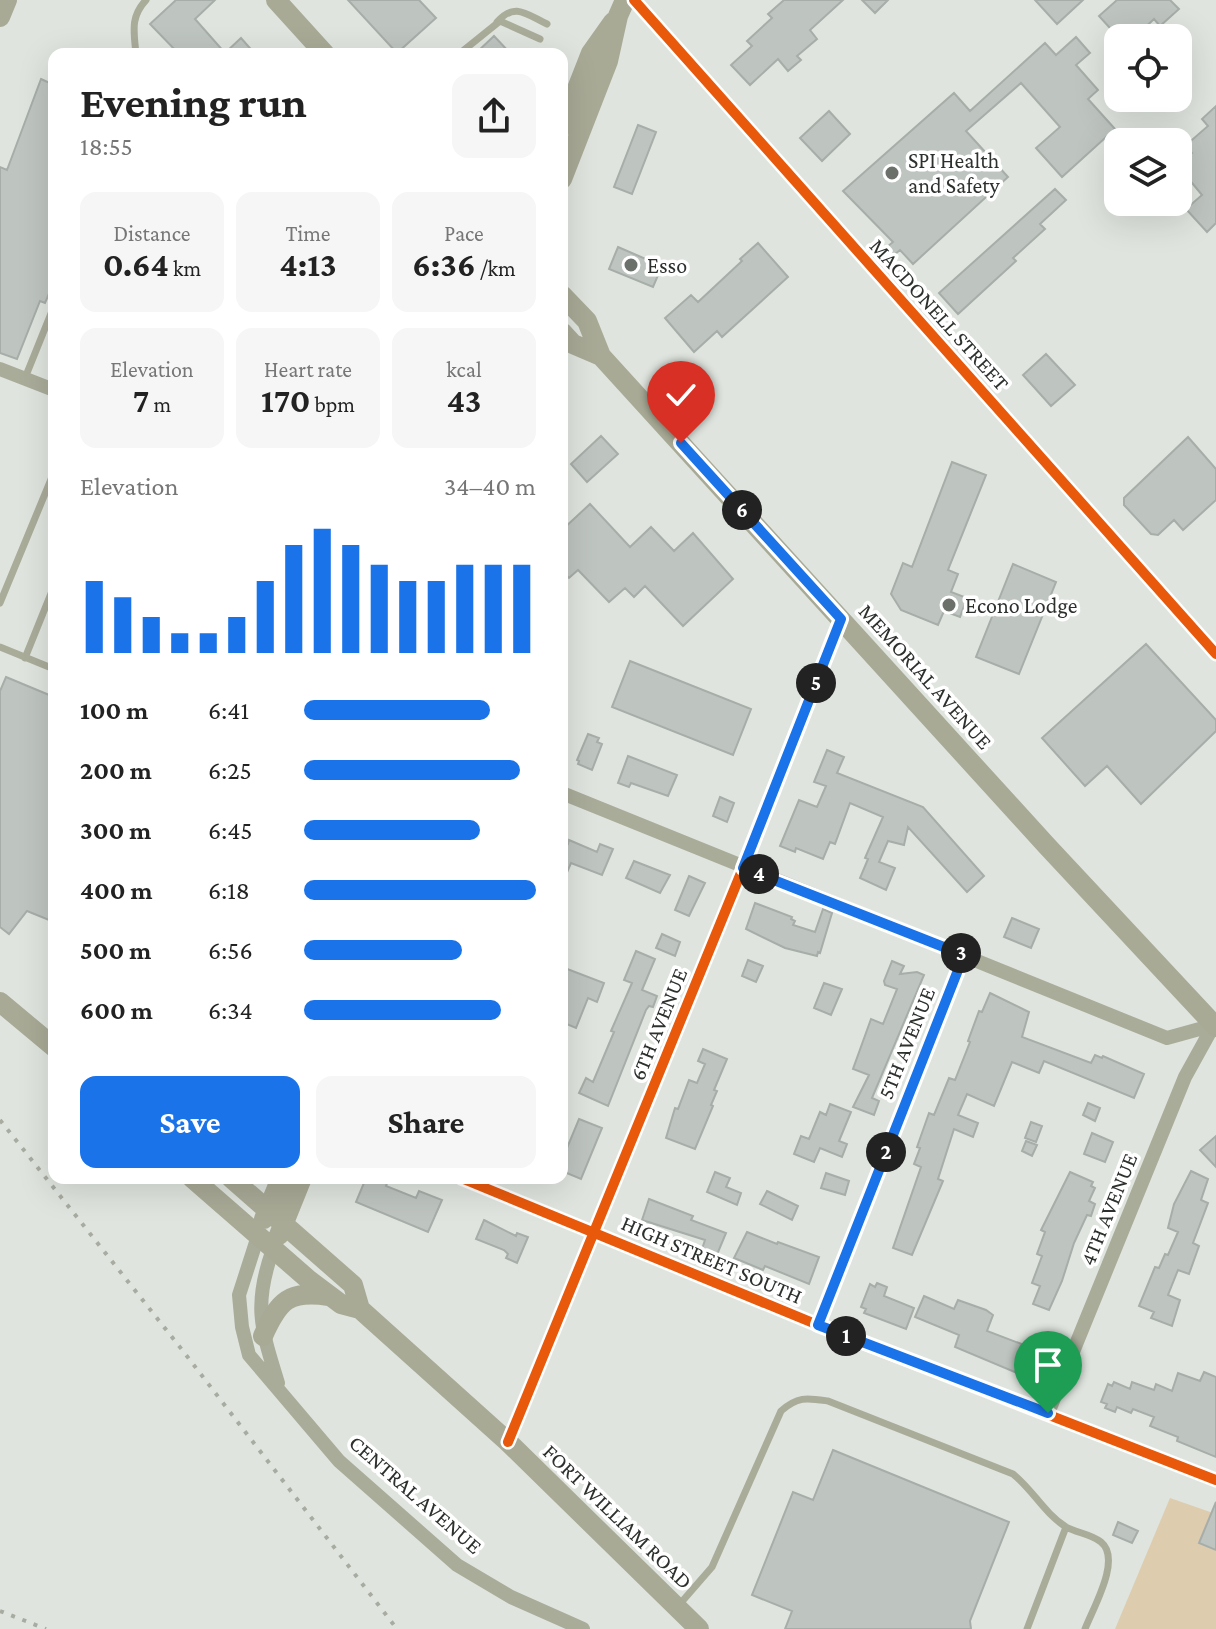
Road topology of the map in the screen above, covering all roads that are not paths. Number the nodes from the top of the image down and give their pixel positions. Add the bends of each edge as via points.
1 (7, 0) edge
2 (146, 0) edge
3 (276, 0) edge
4 (634, 0) edge
5 (621, 8) edge
6 (0, 17) edge
7 (496, 22) junction
8 (547, 24) dead end
9 (540, 39) dead end
10 (135, 48) edge
11 (320, 48) edge
12 (466, 48) edge
13 (568, 112) edge
14 (568, 164) edge
15 (568, 301) edge
16 (48, 321) edge
17 (568, 339) edge
18 (601, 356) junction
19 (0, 369) edge
20 (25, 379) junction
21 (48, 388) edge
22 (48, 487) edge
23 (48, 601) edge
24 (0, 603) edge
25 (841, 619) junction
26 (0, 647) edge
27 (1216, 654) edge
28 (25, 658) junction
29 (48, 667) edge
30 (568, 795) edge
31 (743, 868) junction
32 (964, 955) junction
33 (0, 1002) edge
34 (1215, 1024) edge
35 (48, 1042) edge
36 (199, 1184) edge
37 (238, 1184) edge
38 (278, 1184) edge
39 (300, 1184) edge
40 (476, 1184) edge
41 (268, 1208) junction
42 (284, 1224) junction
43 (594, 1231) junction
44 (266, 1243) junction
45 (330, 1296) junction
46 (360, 1309) junction
47 (818, 1325) junction
48 (263, 1336) junction
49 (280, 1391) junction
50 (1048, 1413) junction
51 (508, 1442) junction
52 (1216, 1480) edge
53 (1066, 1527) junction
54 (677, 1607) junction
55 (583, 1629) edge
56 (699, 1629) edge
57 (1027, 1629) edge
58 (1085, 1629) edge

1 - 6 main road
2 - 10 lane via 132,22
3 - 11 main road
4 - 27 street, MACDONELL STREET
5 - 13 main road via 591,53
5 - 14 main road via 608,61
7 - 8 lane via 505,12 517,10
7 - 9 lane
7 - 12 lane
15 - 18 main road, MEMORIAL AVENUE via 587,321
16 - 20 lane
17 - 18 main road, MEMORIAL AVENUE
18 - 25 main road, MEMORIAL AVENUE
19 - 20 street
20 - 21 street
22 - 24 lane
23 - 28 lane
25 - 31 street, 6TH AVENUE
25 - 34 main road, MEMORIAL AVENUE
26 - 28 lane
28 - 29 lane
30 - 31 street
31 - 32 street
31 - 43 street, 6TH AVENUE
32 - 34 street via 1167,1038
32 - 47 street, 5TH AVENUE
33 - 35 main road
34 - 50 street, 4TH AVENUE via 1185,1077
36 - 44 main road, FORT WILLIAM ROAD
37 - 41 main road, FORT WILLIAM ROAD
38 - 41 main road, CENTRAL AVENUE
39 - 42 main road, CENTRAL AVENUE
40 - 43 street, HIGH STREET SOUTH
41 - 42 main road, FORT WILLIAM ROAD
41 - 44 main road, CENTRAL AVENUE
42 - 44 main road, CENTRAL AVENUE
42 - 46 main road, FORT WILLIAM ROAD via 353,1285
43 - 47 street, HIGH STREET SOUTH
43 - 51 street, 6TH AVENUE
44 - 45 main road, FORT WILLIAM ROAD
44 - 48 street, CENTRAL AVENUE
44 - 49 street, CENTRAL AVENUE via 239,1295 242,1327 249,1355
45 - 46 main road, FORT WILLIAM ROAD
45 - 48 main road via 299,1294 286,1299
46 - 51 main road, FORT WILLIAM ROAD
47 - 50 street, HIGH STREET SOUTH
48 - 49 street, CENTRAL AVENUE
49 - 55 street, CENTRAL AVENUE via 339,1461 457,1565 511,1597
50 - 52 street, HIGH STREET SOUTH
51 - 54 main road, FORT WILLIAM ROAD
53 - 54 lane via 1013,1474 828,1401 793,1400 781,1411 712,1567
53 - 57 lane
53 - 58 lane via 1098,1539 1110,1557
54 - 56 main road, FORT WILLIAM ROAD

